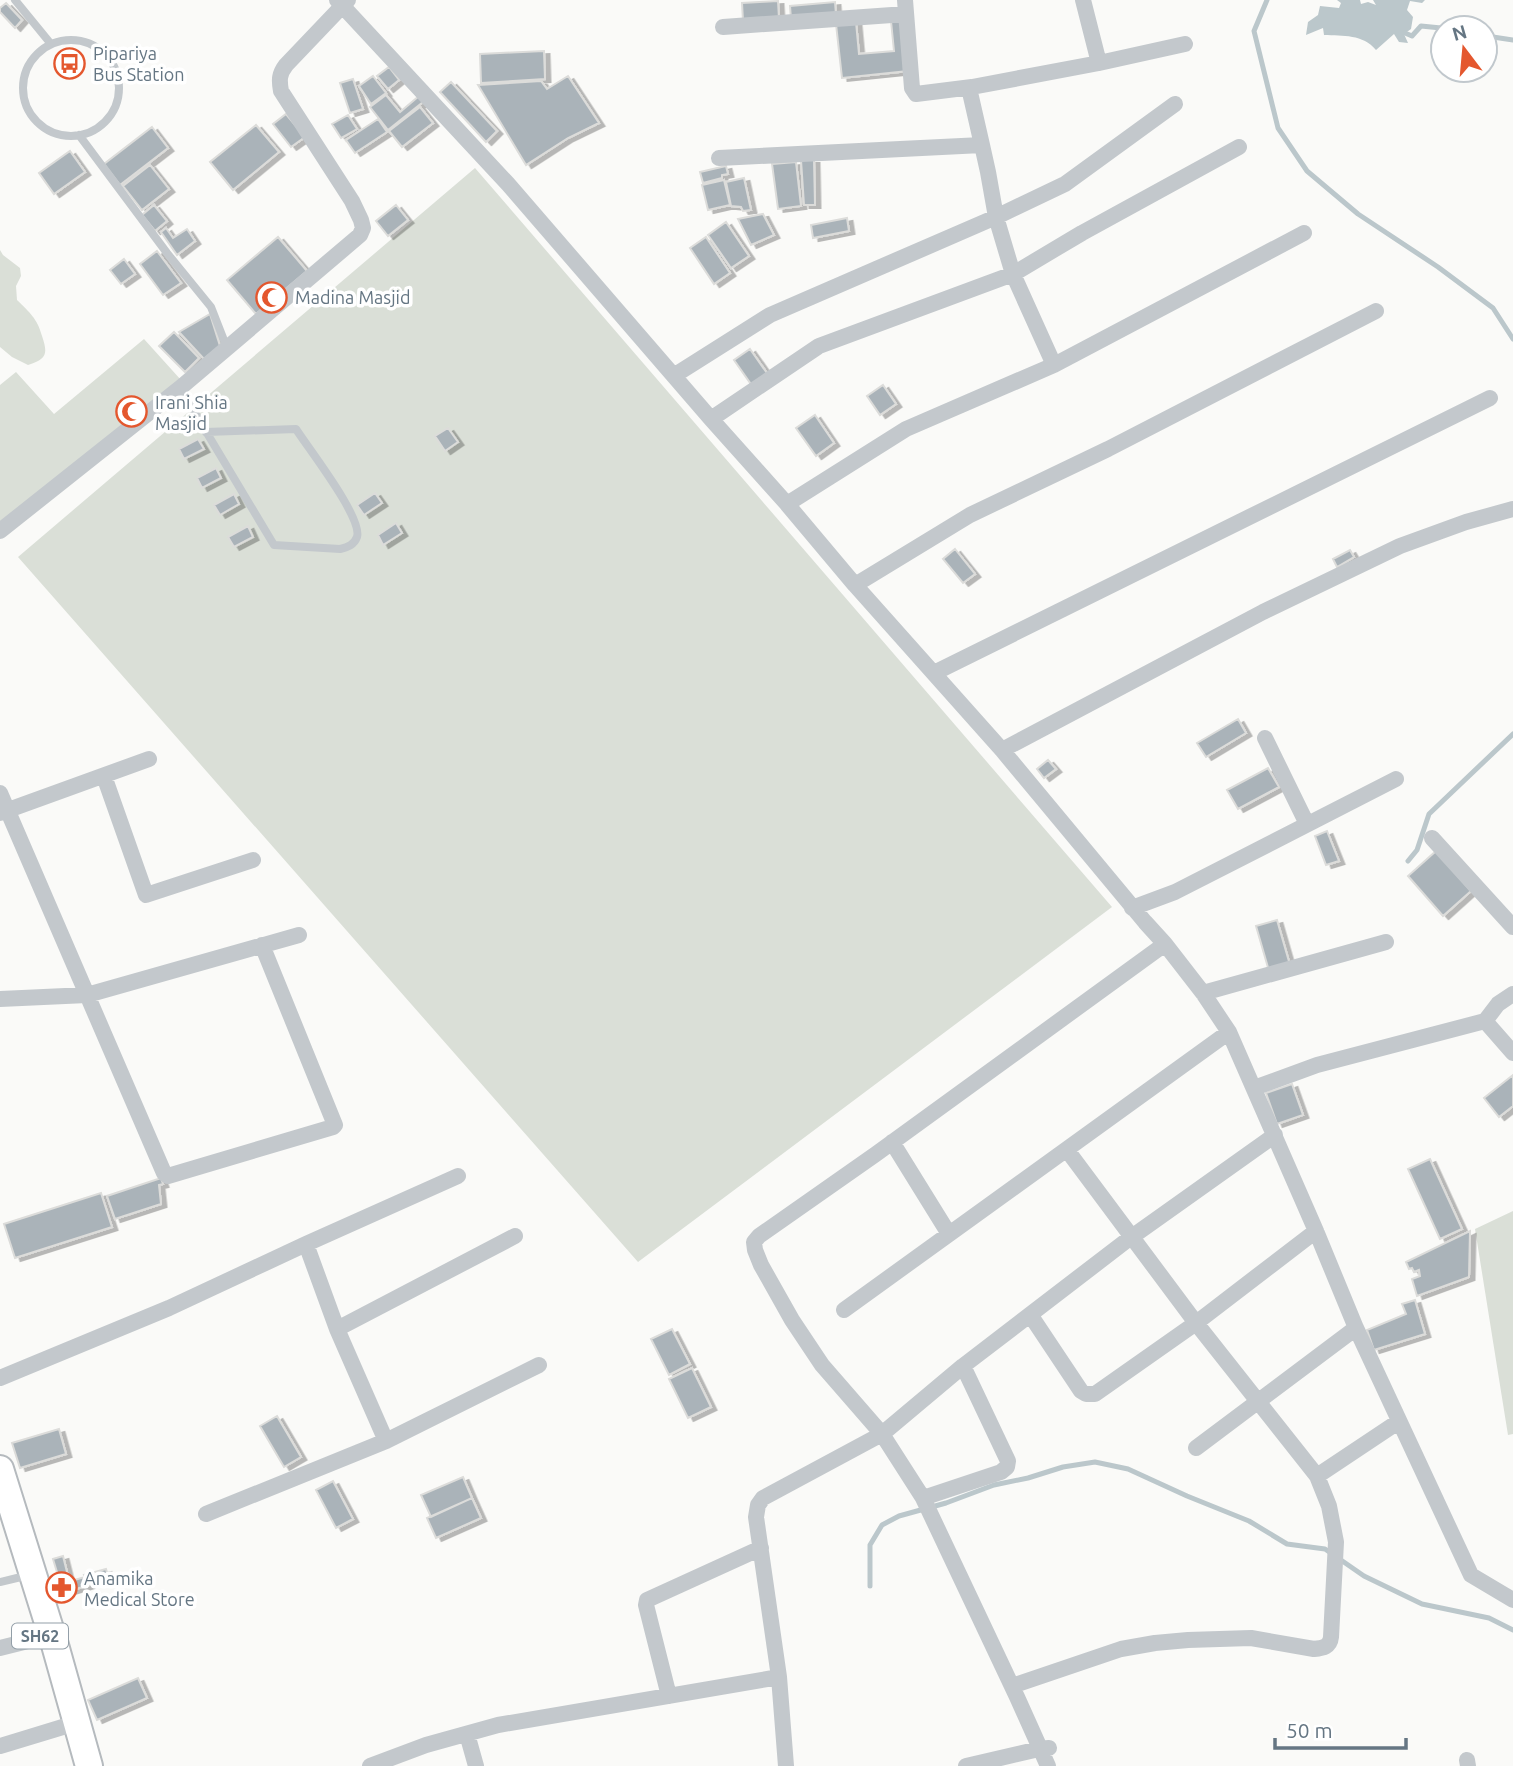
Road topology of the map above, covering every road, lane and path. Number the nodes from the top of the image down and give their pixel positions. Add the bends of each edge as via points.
1 (15, 0) edge
2 (1083, 0) edge
3 (342, 2) edge
4 (906, 7) edge
5 (723, 27) dead end
6 (51, 44) junction
7 (1185, 44) dead end
8 (1099, 63) junction
9 (969, 88) junction
10 (1175, 104) dead end
11 (79, 135) junction
12 (982, 145) junction
13 (1239, 147) dead end
14 (719, 158) dead end
15 (996, 217) junction
16 (1304, 233) dead end
17 (1013, 274) junction
18 (1376, 311) dead end
19 (227, 348) junction
20 (1054, 365) junction
21 (675, 375) junction
22 (180, 388) junction
23 (1490, 398) dead end
24 (711, 419) junction
25 (206, 432) junction
26 (788, 504) junction
27 (1513, 509) edge
28 (0, 531) edge
29 (855, 585) junction
30 (934, 673) junction
31 (1265, 738) dead end
32 (1002, 750) junction
33 (149, 759) dead end
34 (104, 776) junction
35 (1396, 779) dead end
36 (0, 793) edge
37 (3, 811) edge
38 (1307, 824) junction
39 (1432, 838) dead end
40 (253, 860) dead end
41 (1132, 908) junction
42 (1513, 927) edge
43 (299, 935) dead end
44 (1386, 942) dead end
45 (1165, 944) junction
46 (262, 945) junction
47 (1203, 993) junction
48 (1513, 994) edge
49 (87, 995) junction
50 (0, 999) edge
51 (1485, 1021) junction
52 (1229, 1032) junction
53 (1513, 1053) edge
54 (1254, 1088) junction
55 (1275, 1135) junction
56 (892, 1142) junction
57 (1067, 1150) junction
58 (458, 1176) dead end
59 (1316, 1231) junction
60 (949, 1234) junction
61 (515, 1236) dead end
62 (1132, 1237) junction
63 (306, 1244) junction
64 (844, 1310) dead end
65 (1031, 1315) junction
66 (1196, 1323) junction
67 (1356, 1328) junction
68 (337, 1329) junction
69 (539, 1365) dead end
70 (963, 1366) junction
71 (0, 1377) edge
72 (1258, 1402) junction
73 (1398, 1422) junction
74 (883, 1434) junction
75 (386, 1441) junction
76 (1196, 1448) dead end
77 (0, 1469) edge
78 (1317, 1476) junction
79 (923, 1499) junction
80 (0, 1507) edge
81 (206, 1514) dead end
82 (761, 1548) junction
83 (11, 1579) edge
84 (1513, 1600) edge
85 (40, 1638) junction
86 (0, 1648) edge
87 (779, 1677) junction
88 (1012, 1686) junction
89 (669, 1696) junction
90 (66, 1726) junction
91 (467, 1734) junction
92 (0, 1746) edge
93 (1044, 1748) junction
94 (77, 1766) edge
95 (89, 1766) edge
96 (370, 1766) edge
97 (476, 1766) edge
98 (786, 1766) edge
99 (966, 1766) edge
100 (1048, 1766) edge

1 - 6 lane
2 - 8 street
3 - 19 street via 280,72 279,80 281,91 352,201 363,228
3 - 21 street
4 - 5 street
4 - 9 street via 913,91
6 - 11 lane via 28,66 23,98 40,125 54,133
6 - 11 lane via 82,40 103,51 117,70 120,86 112,116 101,127
7 - 8 street
8 - 9 street
9 - 12 street
10 - 15 street via 1065,184
11 - 19 lane via 211,307
12 - 14 street
12 - 15 street
13 - 17 street
15 - 17 street
15 - 21 street via 770,315
16 - 20 street
17 - 20 street
17 - 24 street via 820,346
18 - 29 street via 970,515
19 - 22 street
20 - 26 street via 906,429
21 - 24 street
22 - 25 lane
22 - 28 street
23 - 30 street
24 - 26 street
25 - 25 lane via 274,545 351,546 357,536 356,522 296,429
26 - 29 street
27 - 32 street via 1400,546 1263,612
29 - 30 street
30 - 32 street
31 - 38 street
32 - 41 street
33 - 34 street
34 - 37 street
34 - 40 street via 146,895
35 - 38 street
36 - 37 street
37 - 49 street
38 - 41 street via 1175,892
39 - 42 street
41 - 45 street
43 - 46 street
44 - 47 street
45 - 47 street
45 - 56 street
46 - 49 street
46 - 49 street via 335,1125 173,1176 164,1173
47 - 52 street
48 - 51 street
49 - 50 street
51 - 53 street
51 - 54 street via 1317,1065
52 - 54 street
52 - 57 street
54 - 55 street
55 - 59 street
55 - 62 street
56 - 60 street
56 - 74 street via 754,1242 761,1265 812,1351
57 - 60 street
57 - 62 street
58 - 63 street
59 - 66 street
59 - 67 street
60 - 64 street
61 - 68 street
62 - 65 street
62 - 66 street
63 - 68 street
63 - 71 street via 169,1308
65 - 66 street via 1086,1394 1098,1392
65 - 70 street
66 - 72 street
67 - 72 street
67 - 73 street
68 - 75 street
69 - 75 street
70 - 74 street
70 - 79 street via 1007,1467
72 - 76 street
72 - 78 street
73 - 78 street
73 - 84 street via 1471,1575
74 - 79 street
74 - 82 street via 763,1498 756,1517
75 - 81 street
77 - 95 main road, SH62
78 - 88 street via 1336,1542 1329,1644 1305,1648 1251,1639 1155,1643 1121,1649
79 - 88 street
80 - 83 main road, SH62
82 - 87 street
82 - 89 street via 647,1600
83 - 85 main road, SH62
85 - 86 street
85 - 90 main road, SH62
87 - 89 street
87 - 98 street
88 - 93 street
89 - 91 street
90 - 92 street
90 - 94 main road, SH62
91 - 96 street
91 - 97 street
93 - 99 street
93 - 100 street

